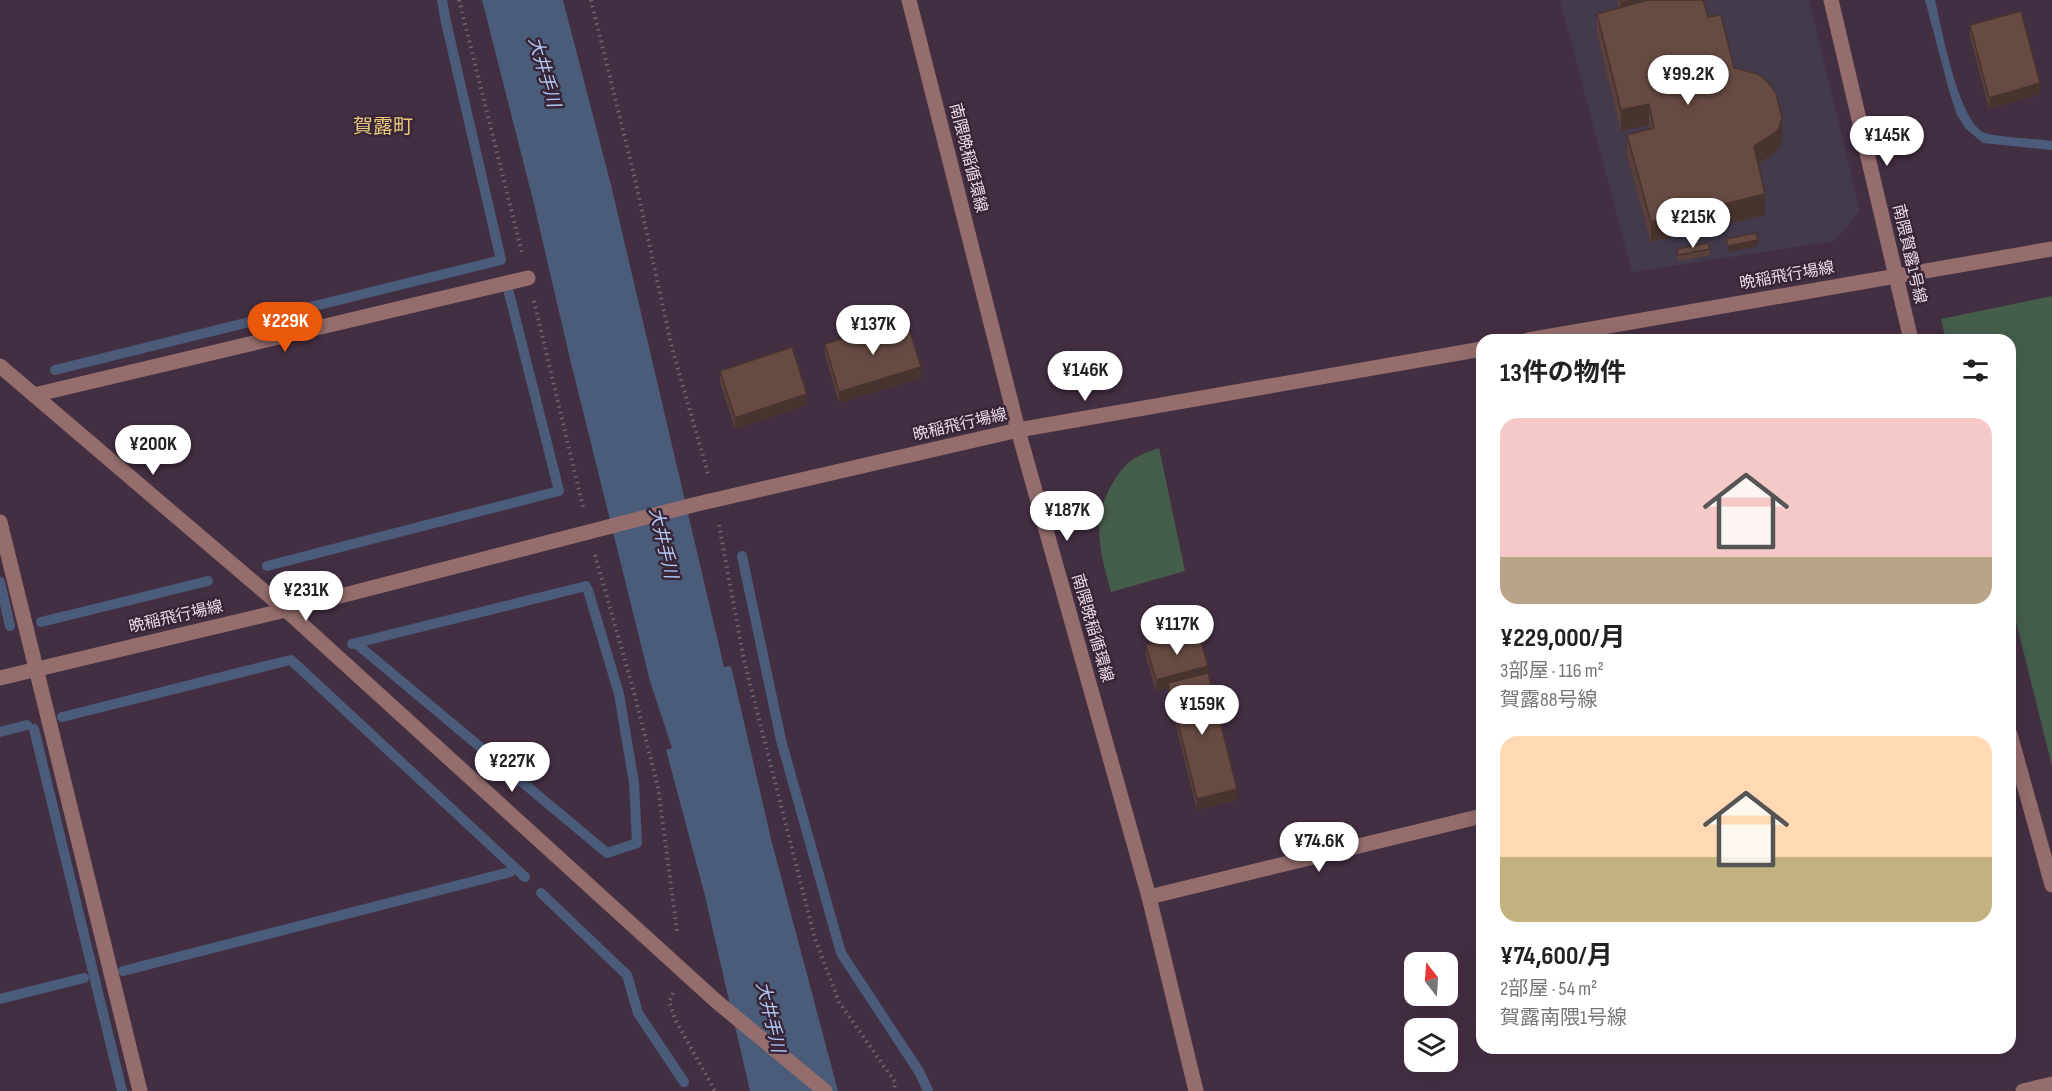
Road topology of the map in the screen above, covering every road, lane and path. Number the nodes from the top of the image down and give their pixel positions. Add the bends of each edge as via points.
1 (459, 0) edge
2 (591, 0) edge
3 (909, 0) edge
4 (1831, 0) edge
5 (2052, 249) edge
6 (1895, 276) junction
7 (528, 278) junction
8 (1562, 334) edge
9 (1910, 334) edge
10 (1476, 350) edge
11 (0, 366) edge
12 (34, 395) junction
13 (1018, 430) junction
14 (715, 501) junction
15 (0, 522) edge
16 (596, 530) junction
17 (286, 610) junction
18 (36, 669) junction
19 (0, 678) edge
20 (2016, 756) edge
21 (1476, 817) edge
22 (2052, 885) edge
23 (1149, 897) junction
24 (682, 969) junction
25 (2052, 1084) edge
26 (140, 1091) edge
27 (715, 1091) edge
28 (825, 1091) edge
29 (894, 1091) edge
30 (1196, 1091) edge
31 (2023, 1091) edge

1 - 7 path
2 - 14 path via 672,348
3 - 13 street, 南隈晩稲循環線
4 - 6 street, 南隈賀露1号線
5 - 6 street, 晩稲飛行場線
6 - 8 street, 晩稲飛行場線
6 - 9 street, 南隈賀露1号線
7 - 12 street
7 - 16 path
10 - 13 street, 晩稲飛行場線
11 - 12 street
12 - 17 street
13 - 14 street, 晩稲飛行場線
13 - 23 street, 南隈晩稲循環線
14 - 16 street, 晩稲飛行場線
14 - 29 path via 744,660 815,939 838,1002 895,1082
15 - 18 street
16 - 17 street, 晩稲飛行場線
16 - 24 path via 658,787
17 - 18 street, 晩稲飛行場線
17 - 24 street
18 - 19 street, 晩稲飛行場線
18 - 26 street
20 - 22 street
21 - 23 street
23 - 30 street, 南隈晩稲循環線
24 - 27 path via 669,1002
24 - 28 street via 716,1002
25 - 31 street

